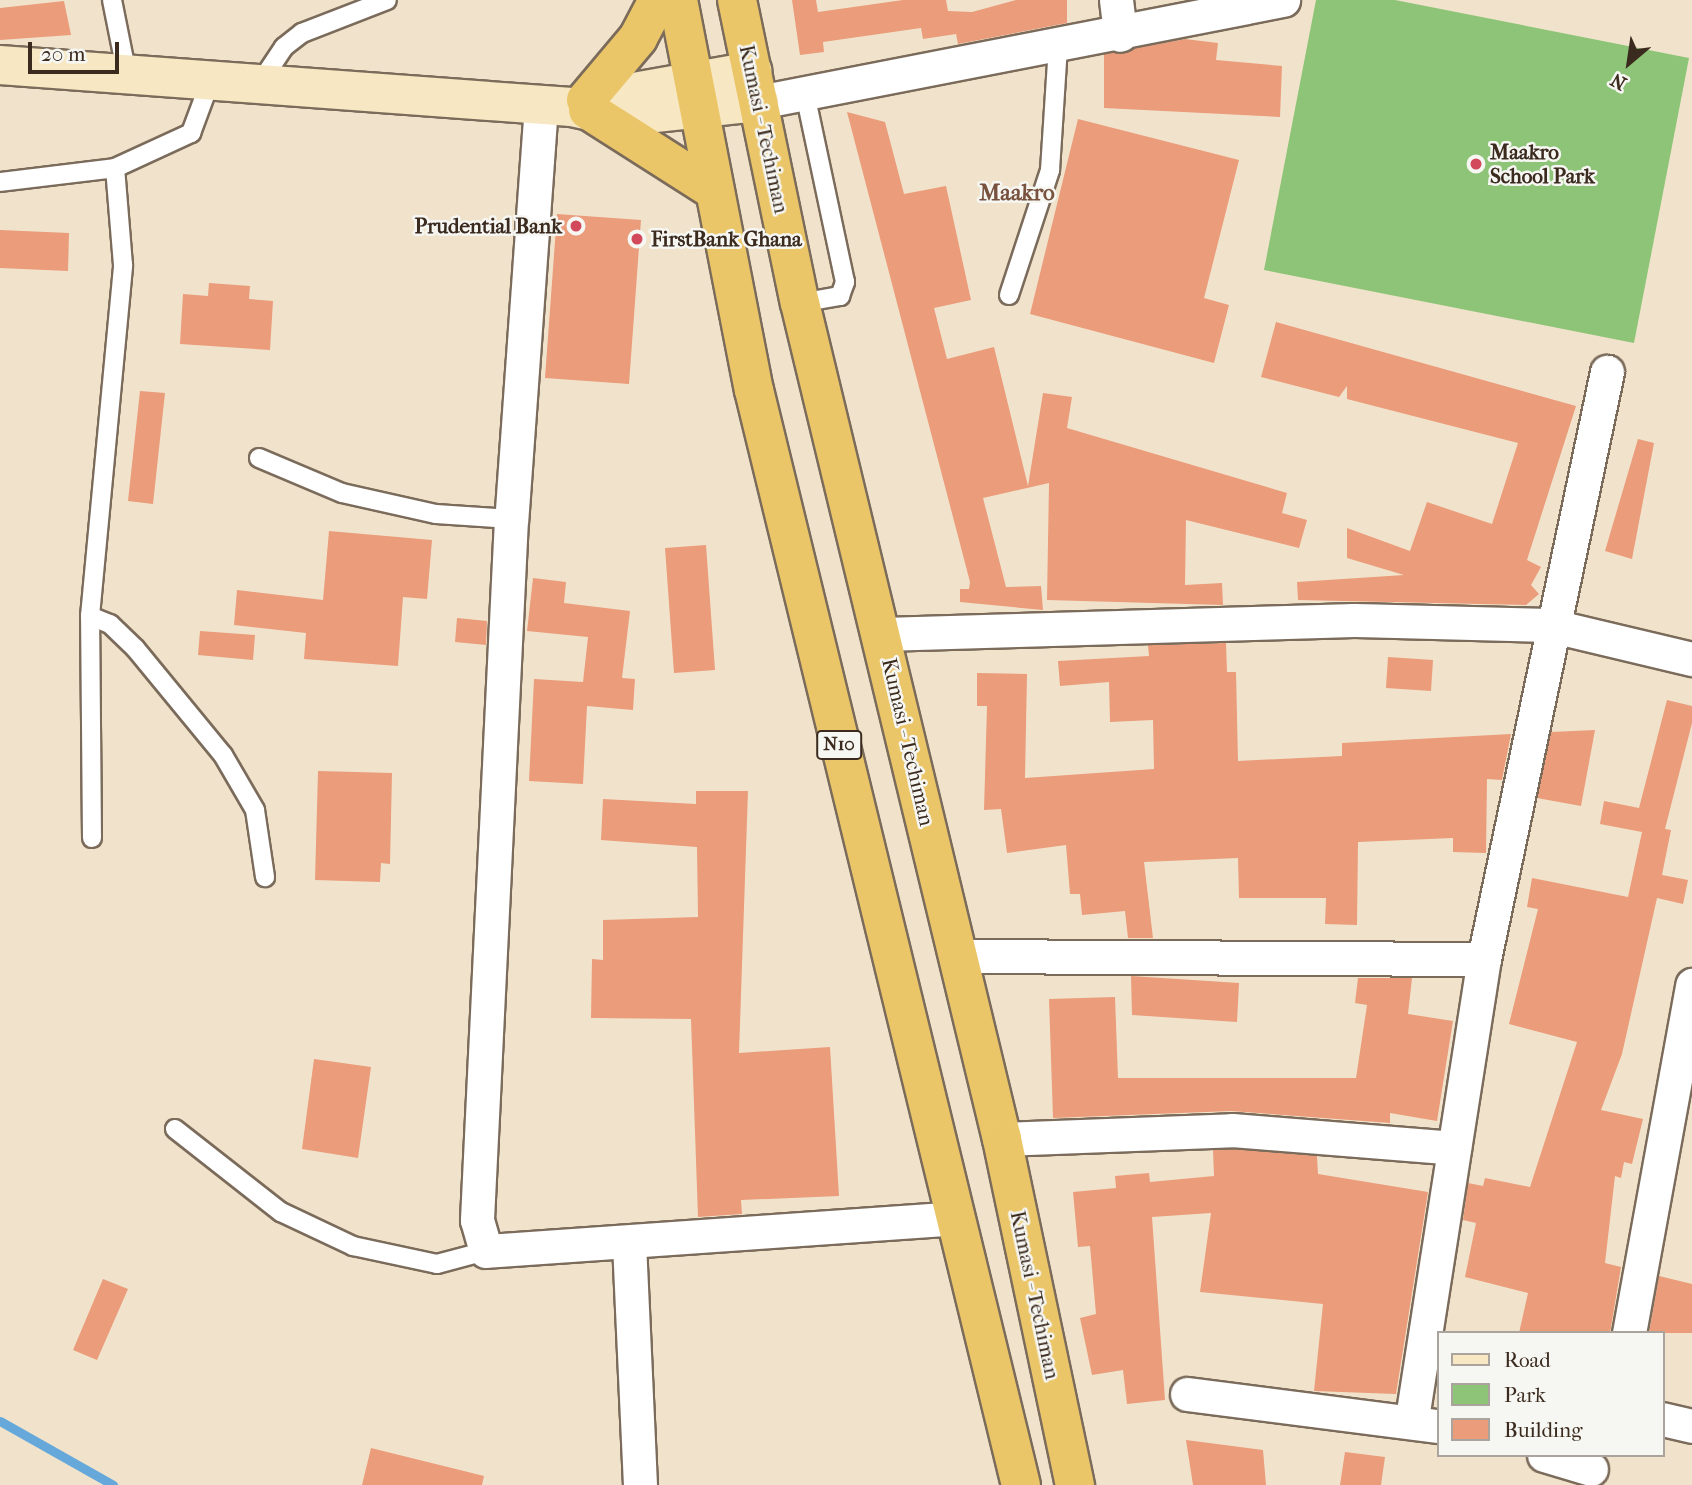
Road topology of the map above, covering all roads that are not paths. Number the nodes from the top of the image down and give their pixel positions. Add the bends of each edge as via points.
1 (112, 0) edge
2 (387, 0) edge
3 (659, 0) edge
4 (678, 0) edge
5 (737, 0) edge
6 (1116, 0) edge
7 (1283, 0) edge
8 (1120, 35) junction
9 (1058, 47) junction
10 (0, 65) edge
11 (127, 75) junction
12 (210, 82) junction
13 (259, 85) junction
14 (755, 86) junction
15 (805, 94) junction
16 (693, 97) junction
17 (572, 106) junction
18 (116, 168) junction
19 (0, 182) edge
20 (712, 190) junction
21 (1009, 295) dead end
22 (800, 303) junction
23 (1607, 372) dead end
24 (259, 458) dead end
25 (511, 519) junction
26 (90, 616) junction
27 (1549, 625) junction
28 (883, 634) junction
29 (1692, 659) edge
30 (92, 838) dead end
31 (265, 877) dead end
32 (957, 956) junction
33 (1484, 959) junction
34 (1692, 985) edge
35 (175, 1129) dead end
36 (1002, 1139) junction
37 (1454, 1148) junction
38 (953, 1218) junction
39 (628, 1243) junction
40 (486, 1251) junction
41 (1629, 1331) edge
42 (1187, 1394) dead end
43 (1664, 1419) edge
44 (1425, 1422) edge
45 (1692, 1426) edge
46 (1550, 1457) edge
47 (1592, 1470) edge
48 (640, 1485) edge
49 (1021, 1485) edge
50 (1075, 1485) edge

1 - 11 lane
2 - 13 lane via 302,33 285,47
3 - 17 highway via 638,38
4 - 16 highway, N10
5 - 14 highway, Kumasi - Techiman
6 - 8 street
7 - 8 street
8 - 9 street
9 - 15 street
9 - 21 lane via 1050,170
10 - 11 street
11 - 12 street
12 - 13 street
12 - 18 lane via 191,133
13 - 17 street
14 - 15 street
14 - 16 street
14 - 22 highway, Kumasi - Techiman
15 - 22 lane via 845,282 840,296
16 - 17 street
16 - 20 highway, N10
17 - 20 highway
17 - 25 street
18 - 19 lane
18 - 26 lane via 123,265
20 - 38 highway, N10 via 754,390
22 - 28 highway, Kumasi - Techiman
23 - 27 street
24 - 25 lane via 342,493 436,514
25 - 40 street via 477,1220
26 - 30 lane
26 - 31 lane via 110,624 135,648 223,755 255,810
27 - 28 street via 1354,620
27 - 29 street
27 - 33 street
28 - 32 highway, Kumasi - Techiman
32 - 33 street
32 - 36 highway, Kumasi - Techiman
33 - 37 street
34 - 41 street
35 - 40 lane via 281,1212 353,1246 438,1264
36 - 37 street via 1232,1130
36 - 50 highway, Kumasi - Techiman
37 - 44 street
38 - 39 street
38 - 49 highway, N10
39 - 40 street
39 - 48 street
42 - 44 street
43 - 45 street
46 - 47 street

